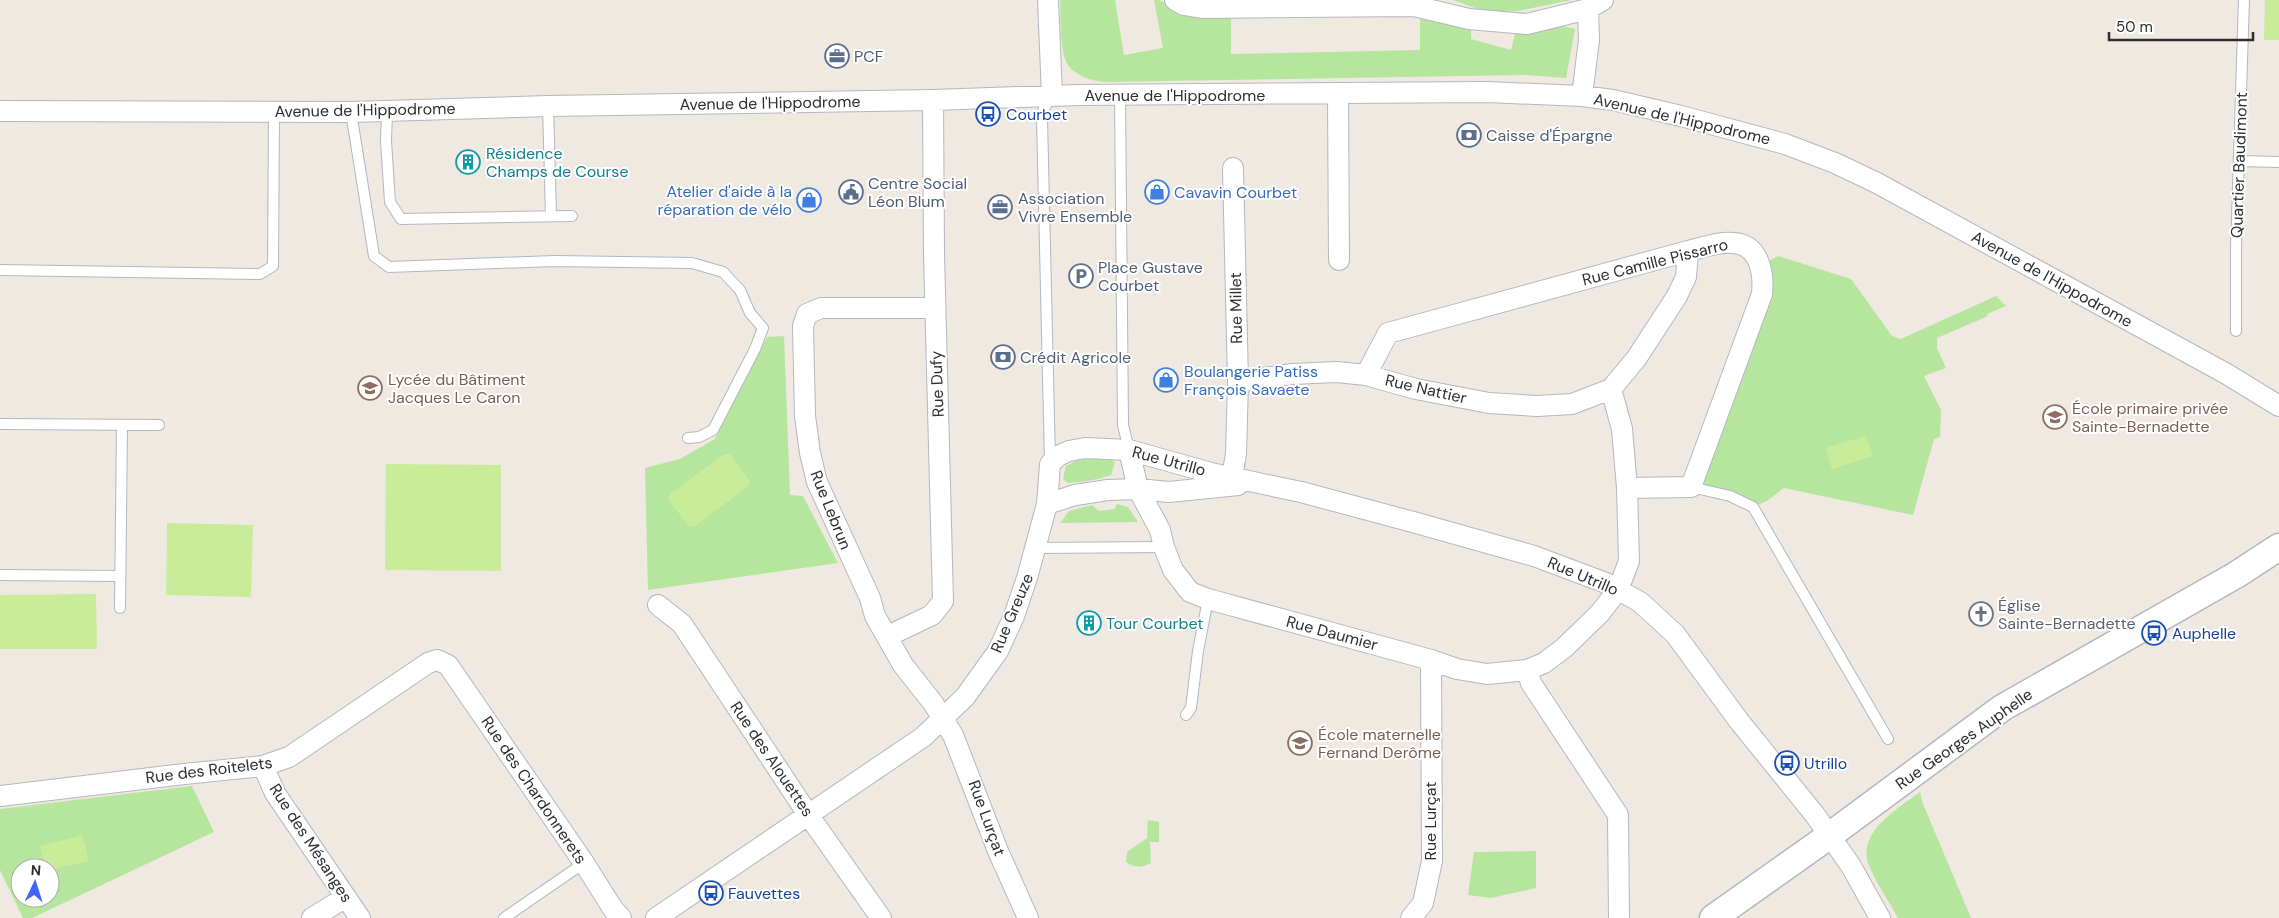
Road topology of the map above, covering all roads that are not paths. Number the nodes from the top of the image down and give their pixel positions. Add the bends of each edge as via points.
1 (1048, 0) edge
2 (1175, 0) edge
3 (2244, 0) edge
4 (1595, 5) edge
5 (1338, 94) junction
6 (1120, 95) junction
7 (1052, 96) junction
8 (1582, 96) junction
9 (933, 100) junction
10 (548, 106) junction
11 (0, 111) edge
12 (274, 112) junction
13 (351, 112) junction
14 (387, 112) junction
15 (2239, 161) junction
16 (2279, 162) edge
17 (1233, 168) dead end
18 (551, 216) junction
19 (572, 216) dead end
20 (1688, 252) junction
21 (1339, 260) dead end
22 (0, 270) edge
23 (935, 308) junction
24 (2236, 331) dead end
25 (1366, 375) junction
26 (1238, 382) junction
27 (1611, 388) junction
28 (2279, 406) edge
29 (0, 424) edge
30 (122, 425) junction
31 (159, 425) dead end
32 (688, 438) dead end
33 (1129, 450) junction
34 (1050, 464) junction
35 (1232, 477) junction
36 (1262, 485) junction
37 (1691, 487) junction
38 (1627, 488) junction
39 (1138, 489) junction
40 (1047, 504) junction
41 (2279, 546) edge
42 (1164, 547) junction
43 (1036, 548) junction
44 (0, 575) edge
45 (120, 576) junction
46 (1618, 590) junction
47 (1208, 600) junction
48 (658, 605) dead end
49 (120, 608) dead end
50 (888, 636) junction
51 (1431, 660) junction
52 (448, 665) joint
53 (1527, 670) junction
54 (1186, 715) dead end
55 (943, 720) junction
56 (1888, 739) dead end
57 (263, 766) junction
58 (0, 796) edge
59 (808, 816) junction
60 (1829, 836) junction
61 (584, 863) junction
62 (346, 897) junction
63 (620, 917) edge
64 (312, 918) edge
65 (360, 918) edge
66 (504, 918) edge
67 (656, 918) edge
68 (881, 918) edge
69 (1028, 918) edge
70 (1411, 918) edge
71 (1619, 918) edge
72 (1713, 918) edge
73 (1880, 918) edge

1 - 7 street
2 - 4 street via 1202,8 1414,6 1469,20 1519,24
3 - 15 lane, Quartier Baudimont
4 - 8 street
5 - 6 street, Avenue de l'Hippodrome
5 - 8 street, Avenue de l'Hippodrome via 1486,92
5 - 21 street
6 - 7 street, Avenue de l'Hippodrome
6 - 33 lane via 1123,425
7 - 9 street, Avenue de l'Hippodrome
7 - 34 lane via 1042,118
8 - 28 street, Avenue de l'Hippodrome via 1691,118 1785,144 1834,163 1877,183 2225,373
9 - 10 street, Avenue de l'Hippodrome
9 - 23 street, Rue Dufy
10 - 14 street, Avenue de l'Hippodrome
10 - 18 lane
11 - 12 street, Avenue de l'Hippodrome
12 - 13 street, Avenue de l'Hippodrome
12 - 22 lane via 273,266 260,274
13 - 14 street, Avenue de l'Hippodrome
13 - 32 lane via 374,256 389,267 554,261 692,264 723,272 740,290 750,313 763,328 713,430
14 - 18 lane via 390,202 401,220
15 - 16 lane
15 - 24 lane, Quartier Baudimont
17 - 26 street, Rue Millet
18 - 19 lane
20 - 25 street, Rue Camille Pissarro via 1388,333
20 - 27 street, Rue Nattier via 1686,277 1677,296 1636,359
20 - 37 street, Rue Camille Pissarro via 1734,242 1753,253 1761,265 1763,281 1759,303
23 - 50 street, Rue Dufy via 943,601 932,615
23 - 50 street, Rue Lebrun via 821,308 807,314 803,326 804,416 817,482 876,616
25 - 26 street, Rue Nattier via 1336,372
25 - 27 street, Rue Nattier via 1416,389 1489,403 1527,406 1572,404
26 - 35 street, Rue Millet via 1236,454
27 - 38 street via 1622,429
29 - 30 lane
30 - 31 lane
30 - 45 lane
33 - 34 street, Rue Utrillo via 1069,450
33 - 35 street, Rue Utrillo
33 - 39 street, Rue Daumier
34 - 40 street, Rue Greuze
35 - 36 street, Rue Utrillo
36 - 39 street, Rue Utrillo via 1169,492
36 - 46 street, Rue Utrillo via 1301,492 1534,556 1606,582
37 - 38 street
37 - 56 lane via 1730,496 1753,507
38 - 46 street via 1629,561
39 - 40 street, Rue Utrillo via 1075,495
39 - 42 street, Rue Daumier via 1160,530
40 - 43 street, Rue Greuze
41 - 60 street, Rue Georges Auphelle via 2229,579 2002,708
42 - 43 lane
42 - 47 street, Rue Daumier via 1173,570 1190,592
43 - 55 street, Rue Greuze via 1014,616 998,651 965,698
44 - 45 lane
45 - 49 lane
46 - 53 street, Rue Daumier via 1564,648 1544,663
46 - 60 street, Rue Utrillo via 1640,602 1675,634
47 - 51 street, Rue Daumier
47 - 54 lane via 1191,708
48 - 59 street, Rue des Alouettes via 682,624
50 - 55 street, Rue Lebrun via 903,665
51 - 53 street, Rue Daumier via 1487,674
51 - 70 street, Rue Lurçat via 1432,861 1423,903
52 - 57 street, Rue des Roitelets via 437,660 428,663 290,758
52 - 61 street, Rue des Chardonnerets
53 - 71 street via 1531,683 1618,815
55 - 59 street, Rue Greuze
55 - 69 street, Rue Lurçat via 954,735 998,852
57 - 58 street, Rue des Roitelets
57 - 62 street, Rue des Mésanges via 275,793
59 - 67 street, Rue Greuze
59 - 68 street, Rue des Alouettes
60 - 72 street, Rue Georges Auphelle
60 - 73 street, Rue Utrillo
61 - 63 street, Rue des Chardonnerets
61 - 66 lane
62 - 64 street
62 - 65 street, Rue des Mésanges

